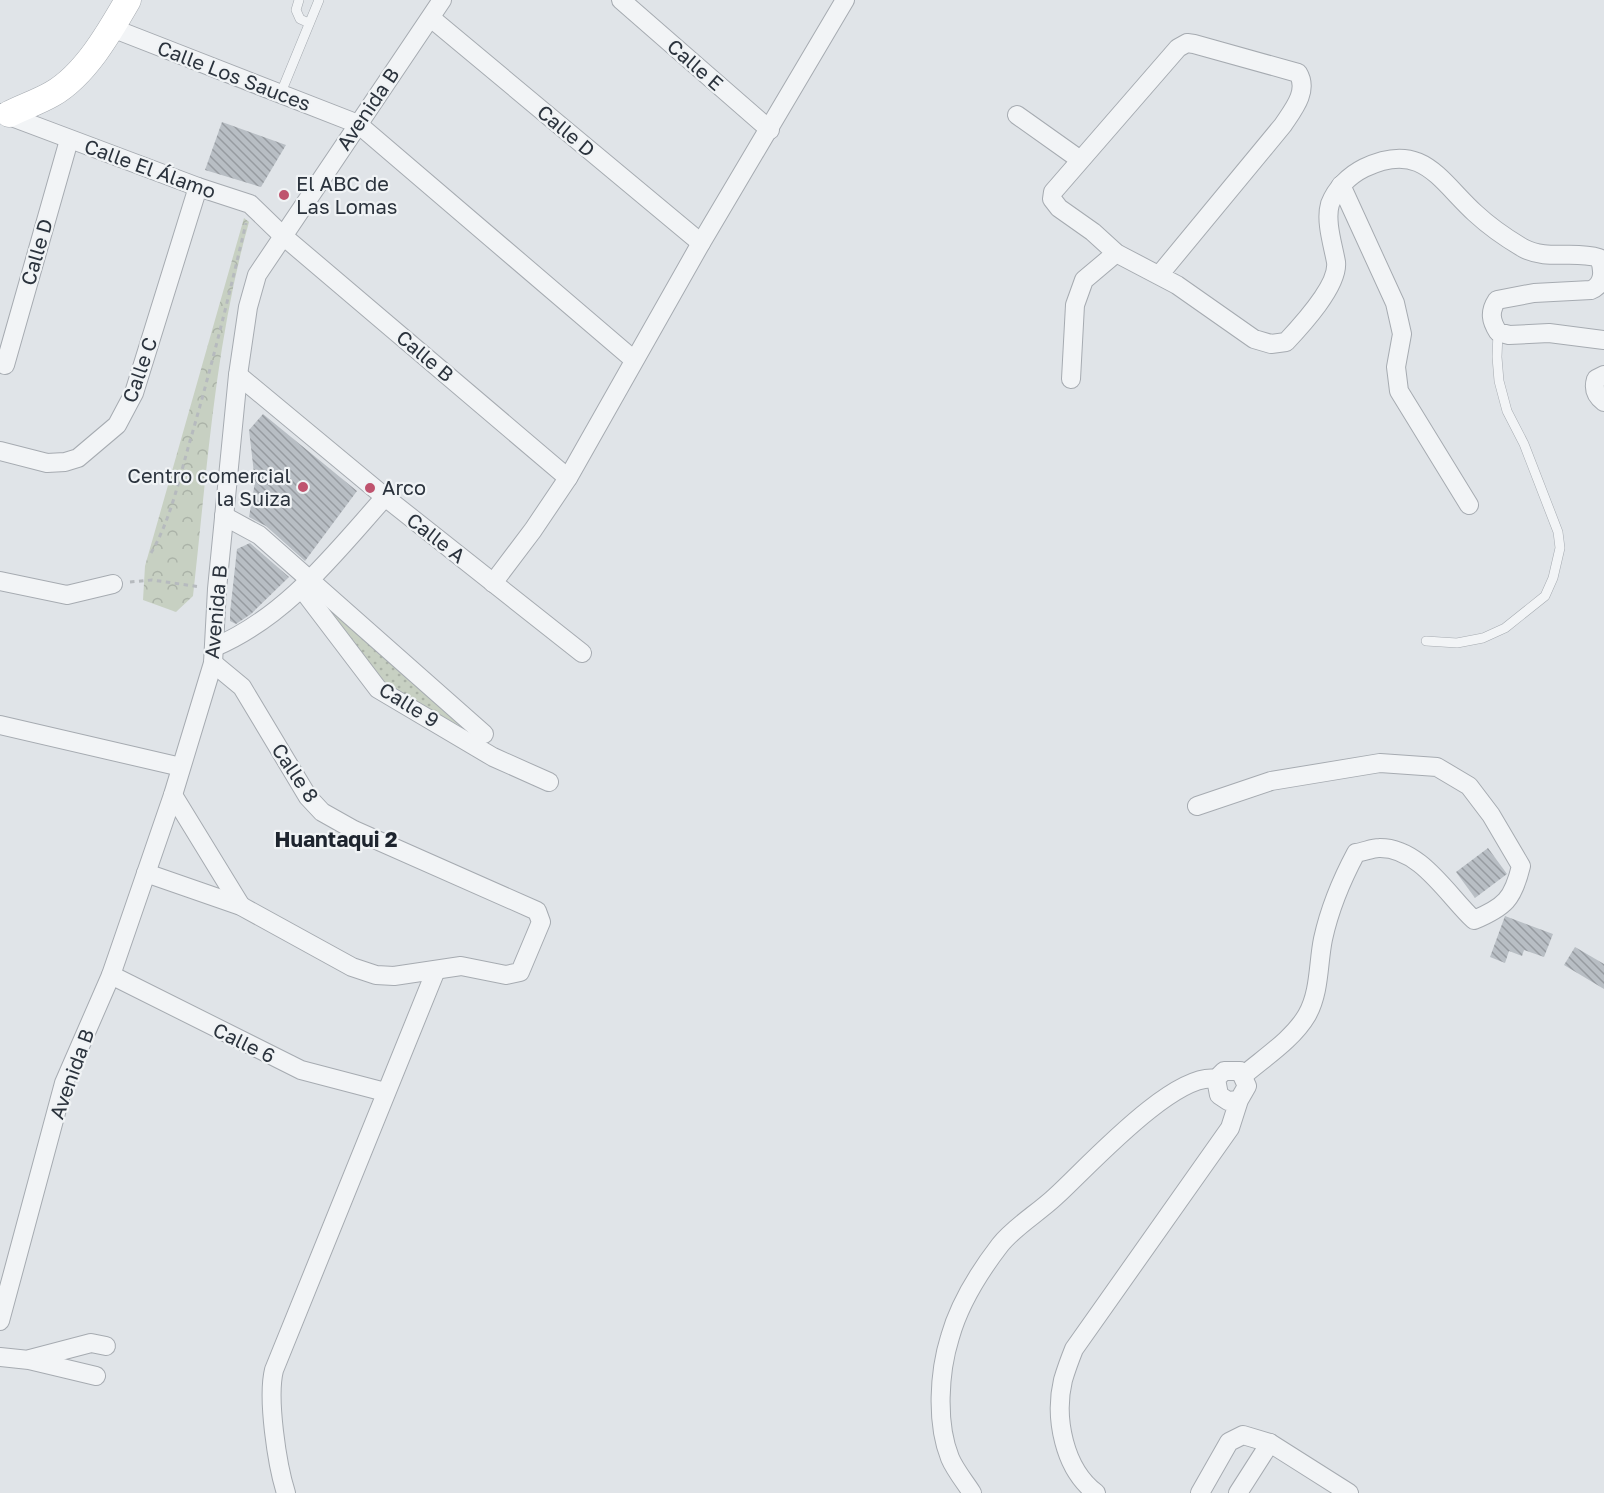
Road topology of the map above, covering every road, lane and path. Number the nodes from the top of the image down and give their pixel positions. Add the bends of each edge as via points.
1 (128, 0) edge
2 (299, 0) edge
3 (319, 0) edge
4 (442, 0) edge
5 (621, 0) edge
6 (840, 2) edge
7 (430, 18) junction
8 (309, 23) junction
9 (111, 28) junction
10 (280, 95) junction
11 (4, 113) edge
12 (1017, 115) dead end
13 (358, 124) junction
14 (770, 130) junction
15 (69, 140) junction
16 (1079, 159) junction
17 (1341, 185) junction
18 (198, 187) junction
19 (250, 204) junction
20 (282, 235) junction
21 (701, 243) junction
22 (1116, 253) junction
23 (1160, 274) junction
24 (1498, 332) junction
25 (1604, 340) edge
26 (634, 360) junction
27 (5, 365) dead end
28 (238, 375) junction
29 (1604, 375) edge
30 (1071, 380) dead end
31 (1604, 402) edge
32 (0, 451) edge
33 (568, 478) junction
34 (385, 497) junction
35 (1469, 505) dead end
36 (224, 516) junction
37 (151, 553) dead end
38 (0, 581) edge
39 (493, 583) junction
40 (113, 584) joint
41 (307, 585) junction
42 (217, 589) junction
43 (1426, 641) dead end
44 (582, 653) dead end
45 (214, 655) junction
46 (0, 725) edge
47 (484, 734) dead end
48 (181, 767) junction
49 (549, 782) dead end
50 (173, 795) junction
51 (1197, 806) dead end
52 (146, 873) junction
53 (240, 906) junction
54 (436, 970) junction
55 (111, 975) junction
56 (1244, 1075) junction
57 (1216, 1079) junction
58 (385, 1092) junction
59 (1239, 1100) junction
60 (1, 1312) edge
61 (106, 1346) dead end
62 (0, 1358) edge
63 (29, 1360) junction
64 (96, 1376) dead end
65 (1270, 1443) junction
66 (286, 1493) edge
67 (972, 1493) edge
68 (1096, 1493) edge
69 (1200, 1493) edge
70 (1238, 1493) edge
71 (1349, 1493) edge

1 - 9 street
2 - 8 lane via 296,10 300,19
3 - 8 lane
4 - 7 street, Avenida B
5 - 14 street, Calle E
6 - 14 street
7 - 13 street, Avenida B
7 - 21 street, Calle D
8 - 10 lane
9 - 10 street, Calle Los Sauces
9 - 11 street via 65,85
10 - 13 street, Calle Los Sauces
11 - 15 street, Calle El Álamo
12 - 16 street
13 - 20 street, Avenida B
13 - 26 street
14 - 21 street
15 - 18 street, Calle El Álamo
15 - 27 street, Calle D
16 - 22 street via 1062,178 1052,199
16 - 23 street via 1186,43 1298,73 1302,86 1298,102 1283,125
17 - 23 street via 1330,203 1336,265 1332,283 1286,342 1271,344 1254,339
17 - 24 street via 1355,172 1373,164 1403,159 1421,164 1438,173 1474,212 1524,249 1545,255 1599,258 1604,275 1597,288 1497,300 1491,317
17 - 35 street via 1395,303 1402,334 1396,368 1399,391
18 - 19 street, Calle El Álamo
18 - 32 street, Calle C via 134,393 117,425 78,458 65,462 47,463
19 - 20 street, Calle El Álamo
19 - 37 path via 217,347 162,534
20 - 28 street, Avenida B via 257,275
20 - 33 street, Calle B
21 - 26 street
22 - 23 street
22 - 30 street via 1084,280 1075,305
24 - 25 street
24 - 43 lane via 1498,373 1507,411 1524,444 1558,532 1560,548 1545,596 1505,628 1457,643
26 - 33 street
28 - 34 street, Calle A
28 - 36 street, Avenida B
29 - 31 street via 1596,379 1594,386
33 - 39 street
34 - 39 street, Calle A
34 - 41 street
36 - 41 street via 259,535
36 - 42 street, Avenida B
38 - 40 street via 67,595
39 - 44 street, Calle A
40 - 42 path via 152,580
41 - 45 street
41 - 47 street
41 - 49 street, Calle 9 via 378,689 494,757
42 - 45 street, Avenida B
45 - 48 street, Avenida B
45 - 54 street, Calle 8 via 242,687 302,788 322,812 537,911 541,922 520,972 506,975 461,966
46 - 48 street
48 - 50 street, Avenida B
50 - 52 street, Avenida B
50 - 53 street
51 - 56 street via 1271,781 1380,763 1437,767 1468,786 1491,815 1521,866 1515,889 1499,910 1474,920 1426,868 1398,851 1380,848 1356,853 1331,908 1315,994 1307,1014 1295,1030
52 - 53 street
52 - 55 street, Avenida B
53 - 54 street via 351,967 394,976
54 - 58 street
55 - 58 street, Calle 6 via 301,1070
55 - 60 street, Avenida B via 64,1083
56 - 57 street via 1229,1069
56 - 59 street via 1246,1091
57 - 59 street via 1216,1090 1223,1099
57 - 67 street via 1207,1077 1190,1083 1110,1142 1001,1243 966,1299 950,1337 941,1393 950,1458
58 - 66 street via 271,1382
59 - 68 street via 1230,1128 1074,1349 1063,1381 1059,1421 1069,1457
61 - 63 street via 92,1343
62 - 63 street
63 - 64 street
65 - 69 street via 1243,1435 1229,1442
65 - 70 street
65 - 71 street

